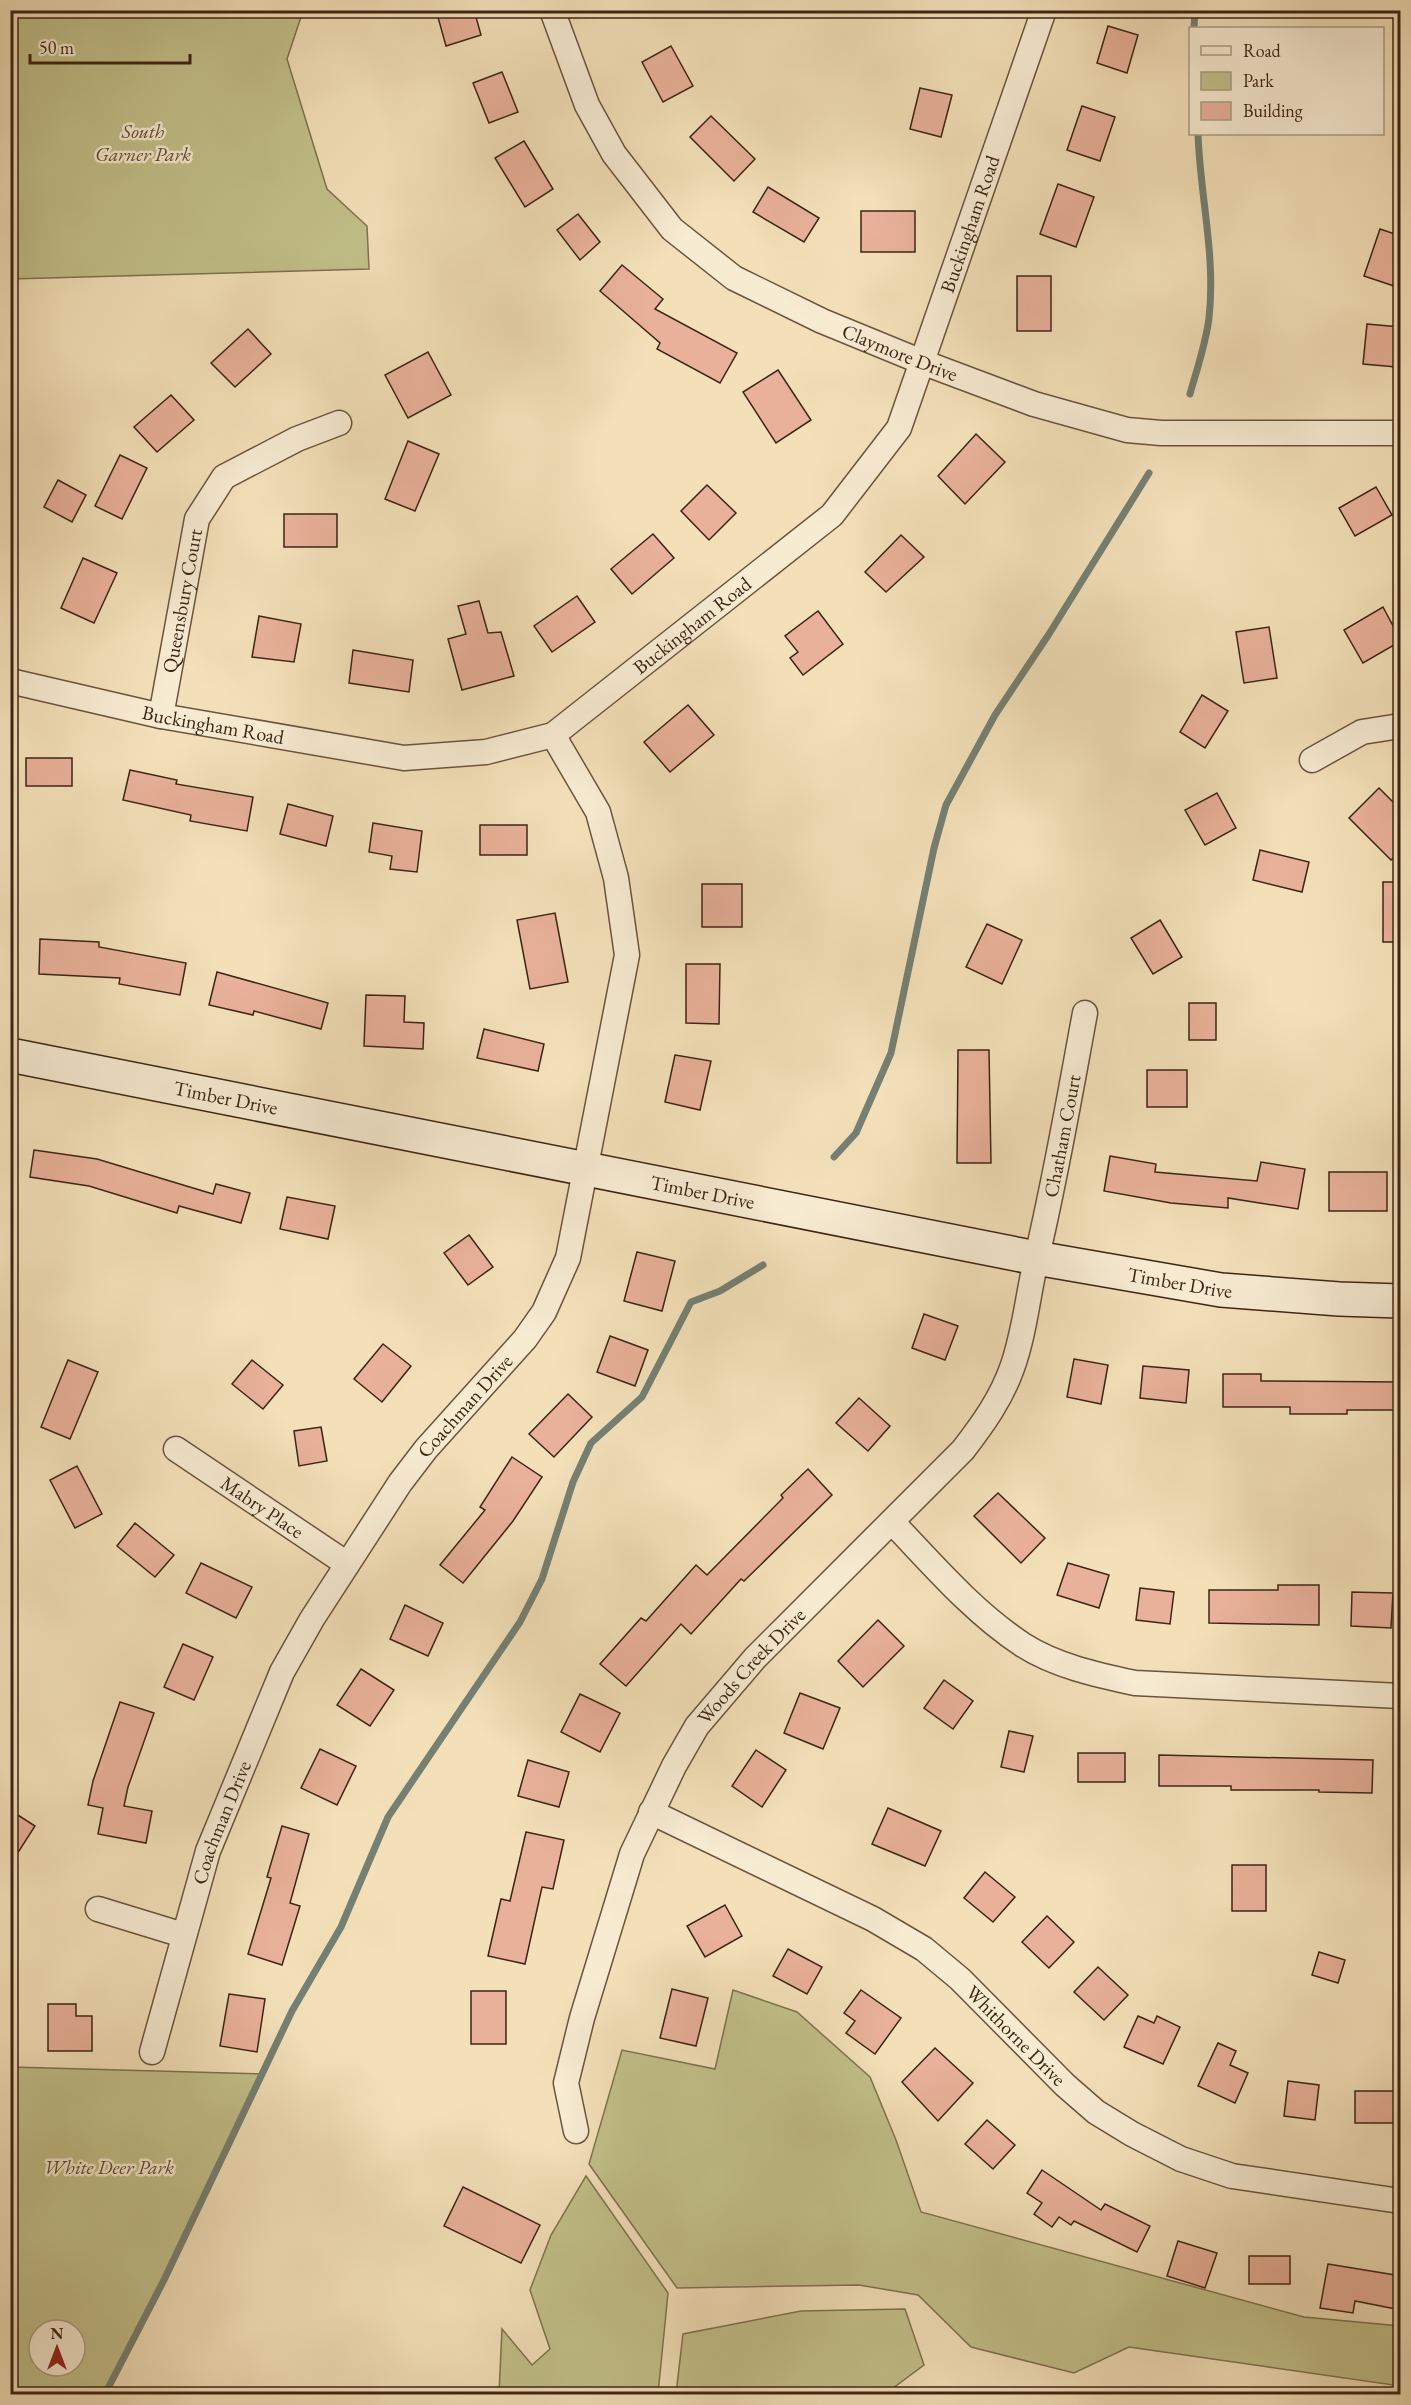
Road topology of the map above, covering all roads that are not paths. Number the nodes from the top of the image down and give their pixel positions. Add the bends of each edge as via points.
1 (552, 10) edge
2 (1044, 10) edge
3 (922, 362) junction
4 (339, 423) dead end
5 (1401, 433) edge
6 (10, 681) edge
7 (161, 716) junction
8 (1401, 726) edge
9 (553, 735) junction
10 (1312, 760) dead end
11 (1085, 1013) dead end
12 (10, 1055) edge
13 (585, 1170) junction
14 (1036, 1258) junction
15 (1401, 1301) edge
16 (176, 1449) dead end
17 (893, 1523) junction
18 (347, 1564) junction
19 (1401, 1696) edge
20 (651, 1812) junction
21 (98, 1909) dead end
22 (183, 1935) junction
23 (152, 2052) dead end
24 (576, 2131) dead end
25 (1401, 2201) edge

1 - 3 street, Claymore Drive via 587,105 614,154 672,229 734,278 822,321
2 - 3 street, Buckingham Road
3 - 5 street, Claymore Drive via 1034,404 1127,430
3 - 9 street, Buckingham Road via 899,428 832,515
4 - 7 street, Queensbury Court via 297,439 224,477 197,519
6 - 7 street, Buckingham Road
7 - 9 street, Buckingham Road via 404,758 486,752
8 - 10 street via 1362,732
9 - 13 street, Coachman Drive via 598,812 616,878 627,955
11 - 14 street, Chatham Court
12 - 13 main road, Timber Drive
13 - 14 main road, Timber Drive
13 - 18 street, Coachman Drive via 568,1258 544,1312 525,1339 426,1449
14 - 15 main road, Timber Drive via 1221,1290
14 - 17 street, Woods Creek Drive via 1020,1340 1001,1394 963,1450
16 - 18 street, Mabry Place
17 - 19 street via 958,1590 1024,1645 1096,1675 1135,1683
17 - 20 street, Woods Creek Drive via 755,1659 697,1726
18 - 22 street, Coachman Drive via 273,1692 208,1851
20 - 24 street, Woods Creek Drive via 632,1854 571,2060 566,2084
20 - 25 street, Whithorne Drive via 873,1919 924,1949 960,1979 1065,2085 1096,2112 1132,2134 1181,2159 1232,2176
21 - 22 street
22 - 23 street, Coachman Drive

